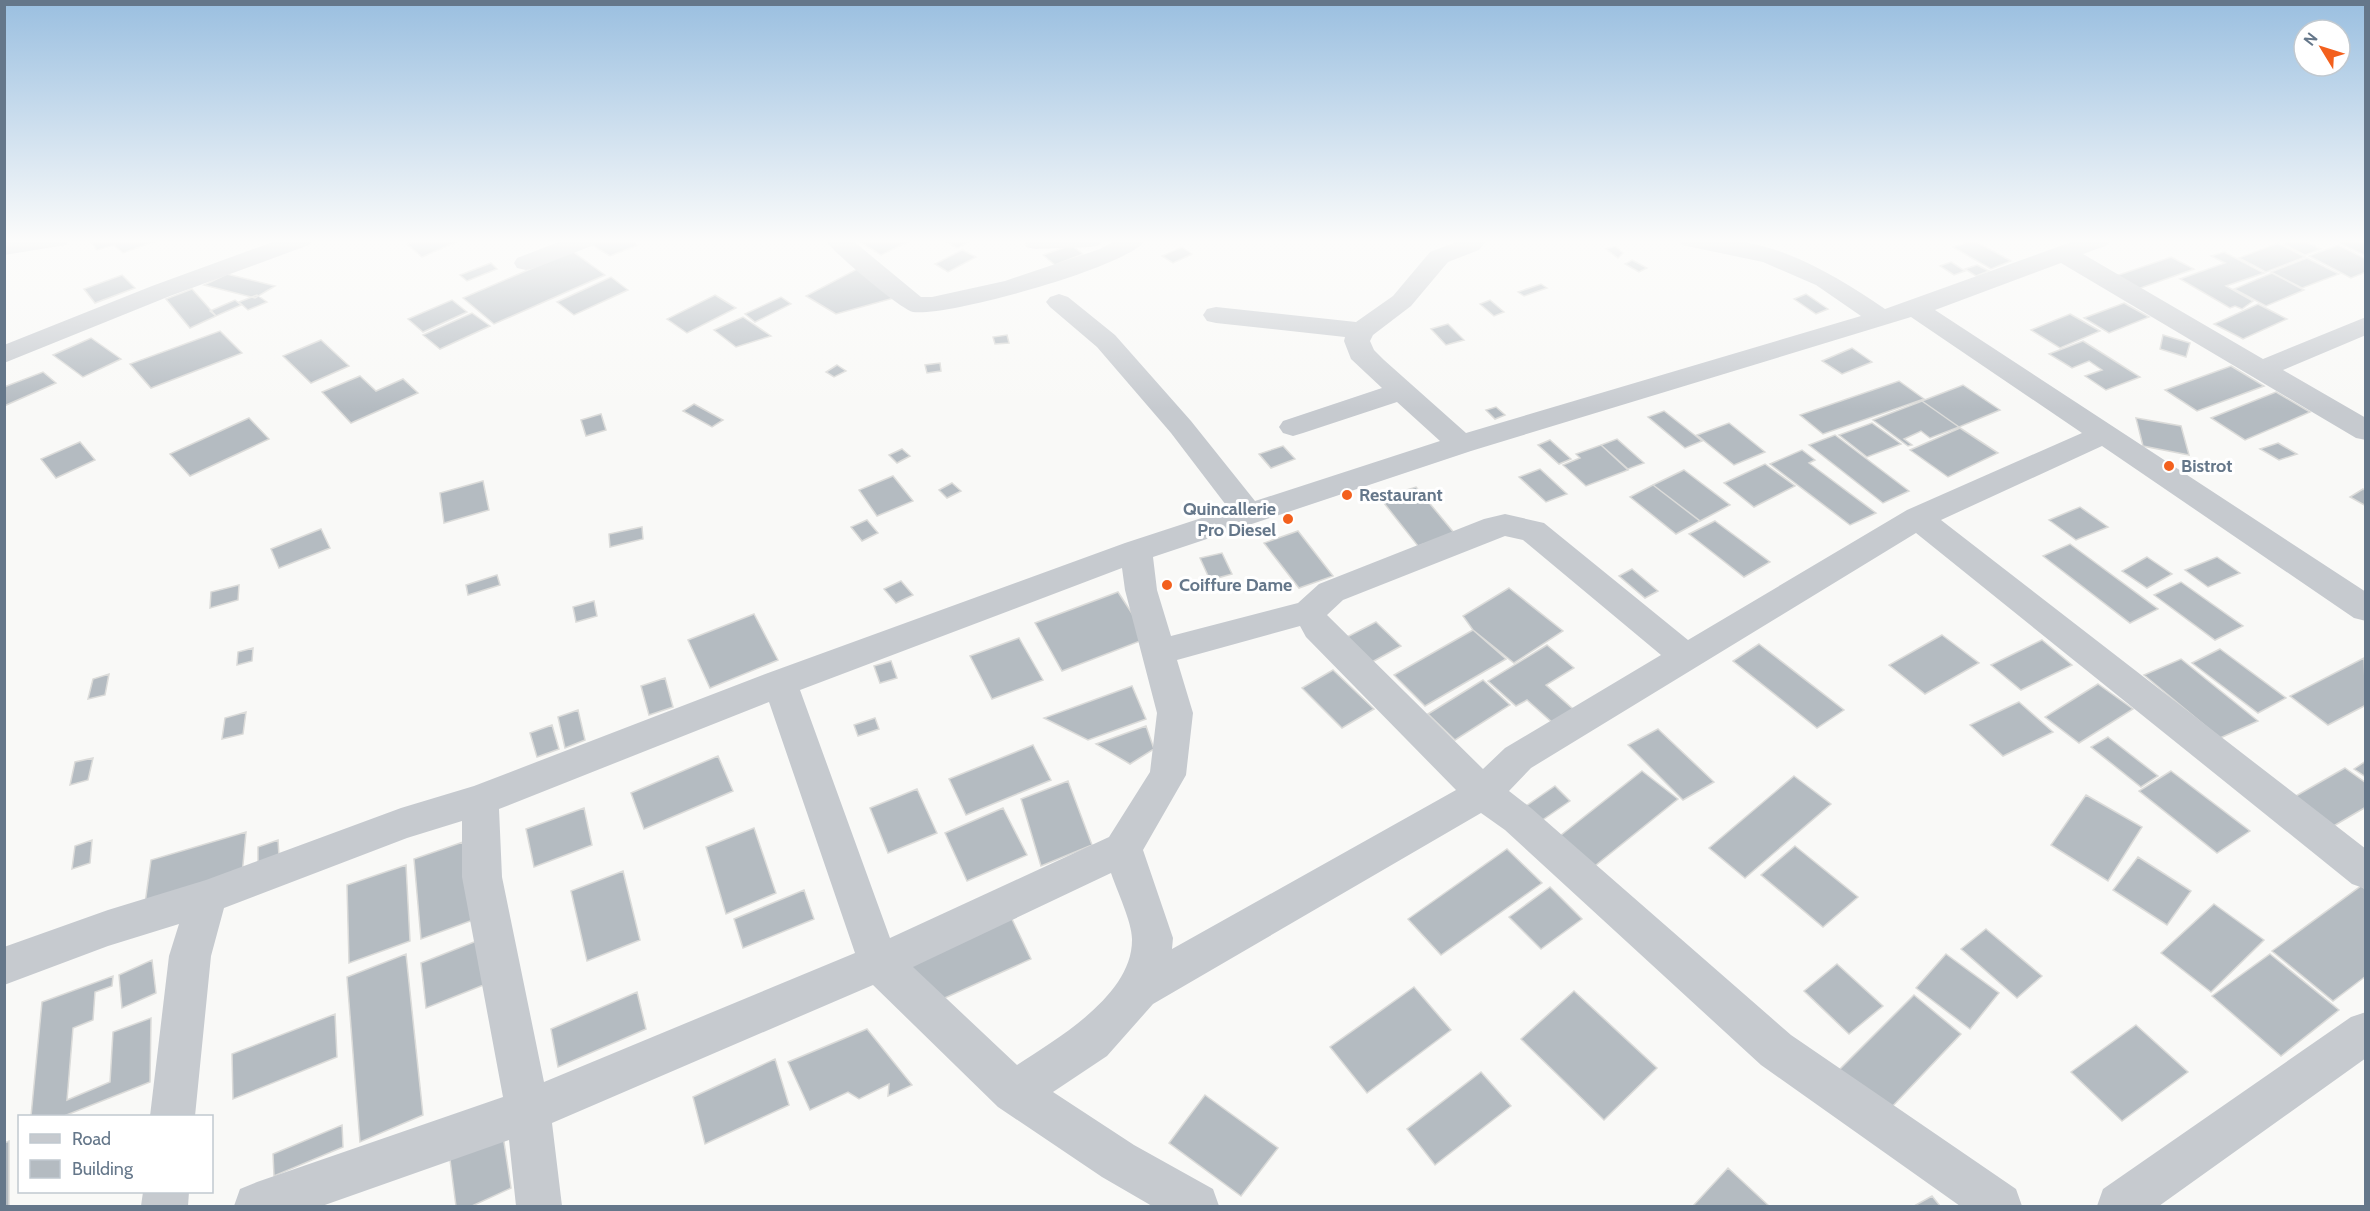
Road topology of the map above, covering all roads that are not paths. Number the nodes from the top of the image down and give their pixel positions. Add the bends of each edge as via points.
1 (147, 297) edge
2 (905, 297) edge
3 (970, 297) edge
4 (1406, 297) edge
5 (1850, 297) edge
6 (1947, 297) edge
7 (2136, 297) edge
8 (1059, 302) dead end
9 (1915, 308) junction
10 (1216, 315) dead end
11 (1880, 317) junction
12 (2366, 325) edge
13 (1361, 331) junction
14 (4, 355) edge
15 (2260, 370) junction
16 (1402, 391) junction
17 (1293, 427) dead end
18 (2366, 430) edge
19 (2102, 435) junction
20 (1461, 444) junction
21 (1249, 513) junction
22 (1918, 518) junction
23 (1136, 551) junction
24 (2366, 609) edge
25 (1309, 612) junction
26 (1158, 652) junction
27 (1686, 657) junction
28 (780, 683) junction
29 (1483, 793) junction
30 (480, 800) junction
31 (1123, 849) junction
32 (2366, 872) edge
33 (207, 897) junction
34 (879, 963) junction
35 (4, 966) edge
36 (1138, 990) junction
37 (2366, 1032) edge
38 (1014, 1092) junction
39 (528, 1111) junction
40 (173, 1115) edge
41 (257, 1206) edge
42 (539, 1206) edge
43 (1196, 1206) edge
44 (1999, 1206) edge
45 (2120, 1206) edge

1 - 14 street
2 - 3 street via 914,304 932,305
4 - 13 street
5 - 11 street
6 - 9 street
7 - 15 street
8 - 21 street via 1106,341
9 - 11 street
9 - 19 street
10 - 13 street
11 - 20 street
12 - 15 street
13 - 16 street via 1357,341 1361,353
15 - 18 street
16 - 17 street
16 - 20 street
19 - 22 street
19 - 24 street
20 - 21 street
21 - 23 street
22 - 27 street
22 - 32 street
23 - 26 street via 1141,590
23 - 28 street
25 - 26 street
25 - 27 street via 1331,592 1505,525 1533,531
25 - 29 street via 1318,628
26 - 31 street via 1175,713 1168,774
27 - 29 street via 1518,758
28 - 30 street
28 - 34 street
29 - 36 street
29 - 44 street via 1518,819 1776,1050
30 - 33 street via 401,824
30 - 39 street via 482,877
31 - 34 street
31 - 36 street via 1154,938
33 - 35 street
33 - 40 street via 190,956
34 - 38 street
34 - 39 street
36 - 38 street via 1092,1041
37 - 45 street
38 - 43 street via 1118,1161
39 - 41 street
39 - 42 street

